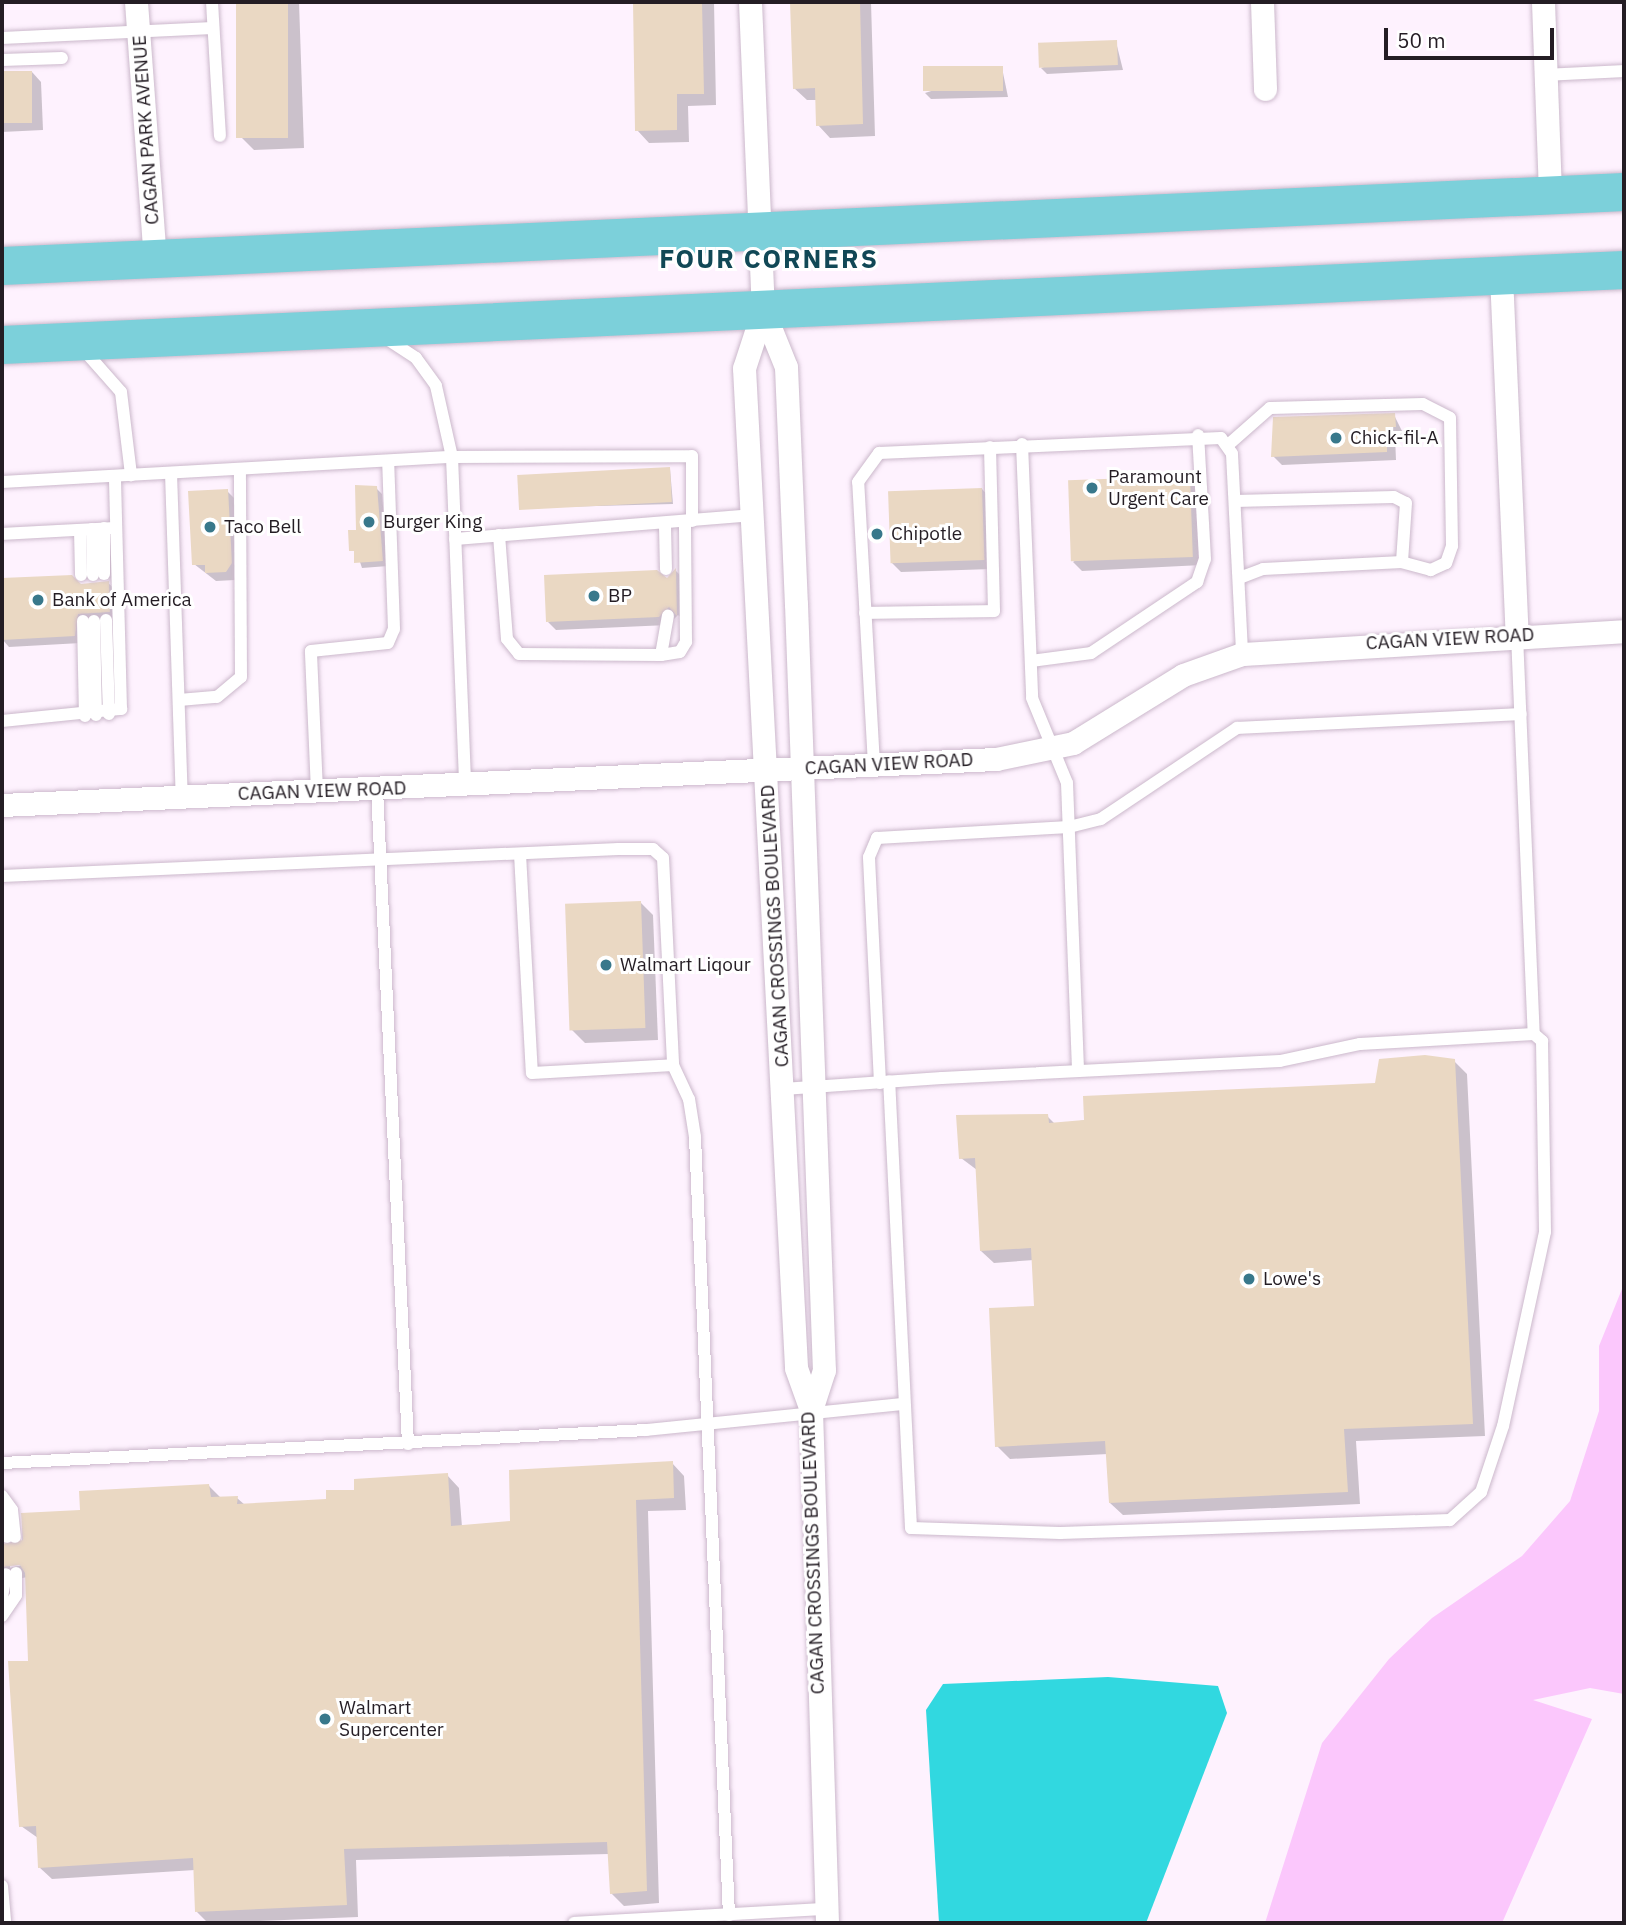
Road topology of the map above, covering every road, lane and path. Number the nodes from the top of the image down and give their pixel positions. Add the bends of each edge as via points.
1 (136, 2) edge
2 (212, 2) edge
3 (750, 2) edge
4 (1262, 2) edge
5 (1543, 2) edge
6 (213, 28) junction
7 (138, 32) junction
8 (2, 38) edge
9 (62, 58) dead end
10 (2, 60) edge
11 (1624, 71) edge
12 (1545, 75) junction
13 (1265, 89) dead end
14 (220, 136) dead end
15 (1624, 192) edge
16 (1550, 195) junction
17 (760, 232) junction
18 (1624, 245) edge
19 (155, 259) junction
20 (2, 266) edge
21 (1624, 270) edge
22 (1501, 275) junction
23 (1365, 282) junction
24 (763, 310) junction
25 (372, 329) junction
26 (75, 342) junction
27 (2, 345) edge
28 (1198, 435) junction
29 (1023, 444) junction
30 (1228, 445) junction
31 (990, 447) junction
32 (452, 457) junction
33 (388, 461) junction
34 (240, 469) junction
35 (171, 473) junction
36 (131, 475) junction
37 (115, 476) junction
38 (2, 482) edge
39 (1235, 501) junction
40 (751, 515) junction
41 (688, 523) junction
42 (666, 526) junction
43 (97, 529) junction
44 (2, 534) edge
45 (499, 535) junction
46 (455, 539) junction
47 (1402, 562) junction
48 (666, 569) dead end
49 (1240, 578) junction
50 (865, 613) junction
51 (668, 616) dead end
52 (1624, 631) edge
53 (1517, 635) junction
54 (1242, 654) junction
55 (662, 655) junction
56 (1031, 661) junction
57 (179, 699) junction
58 (1521, 714) junction
59 (101, 715) junction
60 (2, 721) edge
61 (1054, 750) junction
62 (874, 765) junction
63 (800, 768) junction
64 (766, 770) junction
65 (465, 785) junction
66 (377, 789) junction
67 (317, 791) junction
68 (183, 797) junction
69 (2, 805) edge
70 (1069, 827) junction
71 (520, 854) junction
72 (381, 859) junction
73 (2, 876) edge
74 (1534, 1034) junction
75 (673, 1065) junction
76 (1078, 1071) junction
77 (884, 1083) junction
78 (811, 1088) junction
79 (783, 1089) junction
80 (904, 1404) junction
81 (811, 1410) junction
82 (708, 1425) junction
83 (408, 1444) junction
84 (2, 1463) edge
85 (2, 1497) edge
86 (11, 1537) dead end
87 (2, 1597) edge
88 (2, 1616) edge
89 (2, 1886) edge
90 (729, 1915) junction
91 (826, 1916) edge
92 (5, 1923) edge
93 (574, 1923) edge

1 - 7 street, CAGAN PARK AVENUE
2 - 6 lane
3 - 17 street
4 - 13 street
5 - 12 street
6 - 7 lane
6 - 14 lane
7 - 8 lane
7 - 19 street, CAGAN PARK AVENUE
9 - 10 lane
11 - 12 lane
12 - 16 street
15 - 16 highway
16 - 17 highway
17 - 19 highway
17 - 24 street
18 - 23 highway via 1409,256 1382,265
19 - 20 highway
21 - 22 highway
22 - 23 highway
22 - 53 street
23 - 24 highway
24 - 25 highway
24 - 40 street, CAGAN CROSSINGS BOULEVARD via 744,368
24 - 63 street, CAGAN CROSSINGS BOULEVARD via 786,367
25 - 26 highway
25 - 32 lane via 416,358 436,386
26 - 27 highway
26 - 36 lane via 121,392
28 - 29 lane
28 - 30 lane
28 - 56 lane via 1205,559 1189,591 1091,653
29 - 31 lane
29 - 56 lane
30 - 39 lane
30 - 47 lane via 1270,408 1439,407 1450,418 1452,547 1446,563 1431,570
31 - 50 lane via 879,453 865,464 858,482
31 - 50 lane via 994,611
32 - 33 lane
32 - 41 lane via 692,456
32 - 46 lane
33 - 34 lane
33 - 67 lane via 394,629 388,643 311,652
34 - 35 lane
34 - 57 lane via 241,677 217,697
35 - 36 lane
35 - 57 lane
36 - 37 lane
37 - 38 lane
37 - 43 lane
39 - 47 lane via 1394,497 1406,503
39 - 49 lane
40 - 41 lane
40 - 64 street, CAGAN CROSSINGS BOULEVARD
41 - 42 lane
41 - 55 lane via 686,642 680,652
42 - 45 lane
42 - 48 lane
43 - 43 lane via 93,575
43 - 44 lane
43 - 59 lane via 124,685 121,709
45 - 46 lane
45 - 55 lane via 507,639 519,654
46 - 65 lane
47 - 49 lane via 1263,569
49 - 54 lane
50 - 62 lane
51 - 55 lane
52 - 53 street, CAGAN VIEW ROAD
53 - 54 street, CAGAN VIEW ROAD
53 - 58 lane
54 - 61 street, CAGAN VIEW ROAD via 1183,675 1110,725
56 - 61 lane via 1035,712
57 - 68 lane
58 - 70 lane via 1237,728 1118,811
58 - 74 lane
59 - 59 lane via 94,621
59 - 60 lane
61 - 62 street, CAGAN VIEW ROAD
61 - 70 lane via 1067,782
62 - 63 street, CAGAN VIEW ROAD
63 - 64 street, CAGAN VIEW ROAD
63 - 78 street, CAGAN CROSSINGS BOULEVARD
64 - 65 street, CAGAN VIEW ROAD
64 - 79 street, CAGAN CROSSINGS BOULEVARD
65 - 66 street, CAGAN VIEW ROAD
66 - 67 street, CAGAN VIEW ROAD
66 - 72 lane
67 - 68 street, CAGAN VIEW ROAD
68 - 69 street, CAGAN VIEW ROAD
70 - 76 lane
70 - 77 lane via 873,842
71 - 72 lane
71 - 75 lane via 642,849 663,858
71 - 75 lane via 532,1073
72 - 73 lane
72 - 83 lane
74 - 76 lane via 1360,1044 1280,1061
74 - 80 lane via 1542,1041 1545,1232 1495,1458 1481,1492 1450,1520 1060,1534 911,1528
75 - 82 lane via 689,1100 695,1136
76 - 77 lane
77 - 78 lane
77 - 80 lane
78 - 79 lane
78 - 81 street, CAGAN CROSSINGS BOULEVARD via 824,1370
79 - 81 street, CAGAN CROSSINGS BOULEVARD via 796,1368
80 - 81 lane
81 - 82 lane
81 - 91 street, CAGAN CROSSINGS BOULEVARD
82 - 83 lane
82 - 90 lane
83 - 84 lane
85 - 86 lane via 12,1510
87 - 88 lane via 11,1574 16,1595
89 - 92 lane
90 - 91 lane
90 - 93 lane

